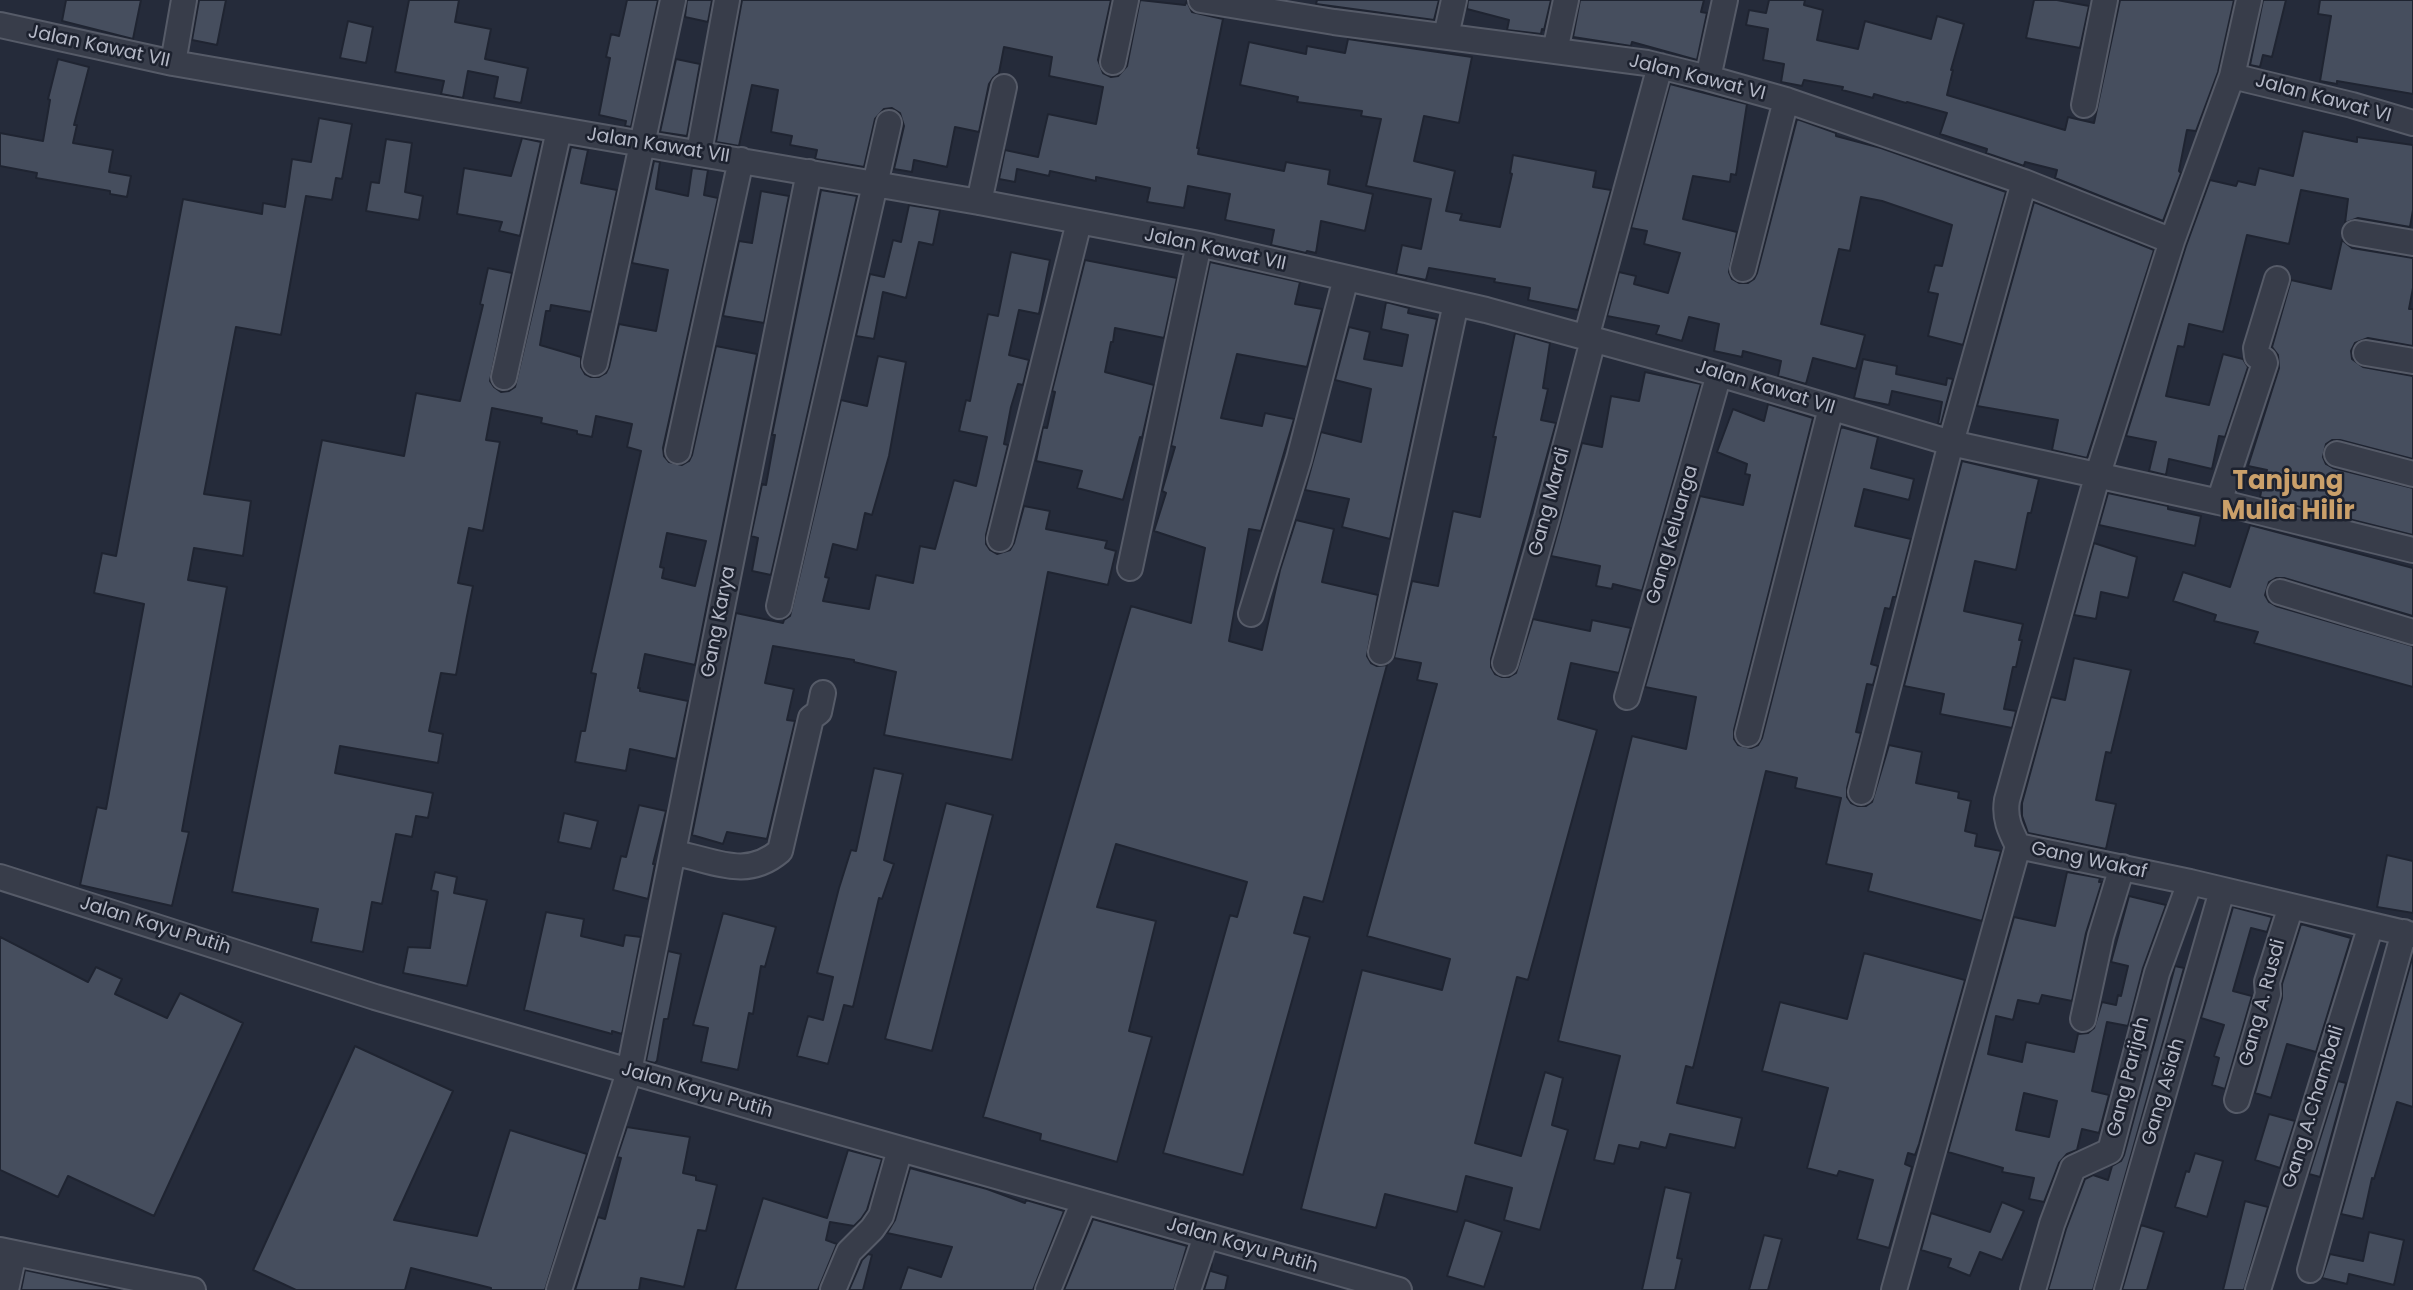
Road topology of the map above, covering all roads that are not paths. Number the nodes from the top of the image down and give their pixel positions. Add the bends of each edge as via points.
1 (184, 0) edge
2 (673, 0) edge
3 (727, 0) edge
4 (1126, 0) edge
5 (1201, 0) edge
6 (1454, 0) edge
7 (1566, 0) edge
8 (1725, 0) edge
9 (2105, 0) edge
10 (2249, 0) edge
11 (1227, 2) edge
12 (1337, 11) edge
13 (0, 25) edge
14 (1446, 36) junction
15 (1555, 51) junction
16 (1113, 62) dead end
17 (173, 63) junction
18 (1660, 66) junction
19 (2232, 76) junction
20 (1708, 78) junction
21 (1004, 87) dead end
22 (1786, 100) junction
23 (2084, 105) dead end
24 (889, 123) dead end
25 (2413, 123) edge
26 (559, 130) junction
27 (641, 144) junction
28 (699, 152) junction
29 (741, 160) junction
30 (809, 172) junction
31 (2024, 182) junction
32 (876, 185) junction
33 (979, 202) junction
34 (1079, 222) junction
35 (2356, 233) dead end
36 (2172, 241) junction
37 (2413, 243) edge
38 (1199, 244) junction
39 (1743, 269) dead end
40 (1346, 278) junction
41 (2277, 279) dead end
42 (1457, 303) junction
43 (1590, 339) junction
44 (2366, 353) dead end
45 (2413, 361) edge
46 (595, 363) dead end
47 (1719, 373) junction
48 (504, 377) dead end
49 (1831, 408) junction
50 (1951, 443) junction
51 (678, 451) dead end
52 (2337, 454) dead end
53 (2413, 474) edge
54 (2097, 477) junction
55 (2219, 502) junction
56 (1000, 539) dead end
57 (2413, 550) edge
58 (1130, 568) dead end
59 (2280, 592) dead end
60 (779, 606) dead end
61 (1251, 614) dead end
62 (2413, 632) edge
63 (1381, 652) dead end
64 (1505, 663) dead end
65 (823, 693) dead end
66 (1627, 697) dead end
67 (1748, 734) dead end
68 (1861, 792) dead end
69 (2018, 846) junction
70 (674, 853) junction
71 (2122, 867) junction
72 (0, 877) edge
73 (2190, 882) junction
74 (2221, 894) dead end
75 (2291, 906) junction
76 (2371, 925) junction
77 (2409, 933) edge
78 (2083, 1019) dead end
79 (629, 1072) junction
80 (2236, 1100) dead end
81 (900, 1149) junction
82 (2293, 1175) junction
83 (2332, 1187) junction
84 (1084, 1200) junction
85 (1206, 1236) junction
86 (7, 1252) edge
87 (2310, 1270) dead end
88 (6, 1290) edge
89 (190, 1290) edge
90 (559, 1290) edge
91 (833, 1290) edge
92 (1048, 1290) edge
93 (1188, 1290) edge
94 (1399, 1290) edge
95 (1894, 1290) edge
96 (2034, 1290) edge
97 (2107, 1290) edge
98 (2258, 1290) edge

1 - 17 street
2 - 27 street
3 - 28 street
4 - 16 street
5 - 11 street, Jalan Kawat VI
6 - 14 street
7 - 15 street
8 - 20 street
9 - 23 street
10 - 19 street, Gang Wakaf
11 - 12 street, Jalan Kawat VI
12 - 14 street, Jalan Kawat VI
13 - 17 street, Jalan Kawat VII
14 - 15 street, Jalan Kawat VI
15 - 18 street, Jalan Kawat VI
17 - 26 street, Jalan Kawat VII
18 - 20 street, Jalan Kawat VI
18 - 43 street, Gang Mardi
19 - 25 street, Jalan Kawat VI
19 - 36 street, Gang Wakaf
20 - 22 street, Jalan Kawat VI
21 - 33 street
22 - 31 street, Jalan Kawat VI
22 - 39 street
24 - 32 street
26 - 27 street, Jalan Kawat VII
26 - 48 street
27 - 28 street, Jalan Kawat VII
27 - 46 street
28 - 29 street, Jalan Kawat VII
29 - 30 street, Jalan Kawat VII
29 - 51 street
30 - 32 street, Jalan Kawat VII
30 - 70 street, Gang Karya
31 - 36 street, Jalan Kawat VI
31 - 50 street
32 - 33 street, Jalan Kawat VII
32 - 60 street
33 - 34 street, Jalan Kawat VII
34 - 38 street, Jalan Kawat VII
34 - 56 street
35 - 37 street
36 - 54 street, Gang Wakaf
38 - 40 street, Jalan Kawat VII
38 - 58 street
40 - 42 street, Jalan Kawat VII
40 - 61 street via 1299,459
41 - 55 street via 2255,353 2265,363
42 - 43 street, Jalan Kawat VII
42 - 63 street
43 - 47 street, Jalan Kawat VII
43 - 64 street, Gang Mardi via 1547,517
44 - 45 street
47 - 49 street, Jalan Kawat VII
47 - 66 street, Gang Keluarga
49 - 50 street, Jalan Kawat VII
49 - 67 street
50 - 54 street, Jalan Kawat VII
50 - 68 street
52 - 53 street
54 - 55 street, Jalan Kawat VII
54 - 69 street, Gang Wakaf via 2007,800 2007,823
55 - 57 street, Jalan Kawat VII
59 - 62 street
65 - 70 street via 808,729 780,851 744,867
69 - 71 street, Gang Wakaf
69 - 95 street
70 - 79 street, Gang Karya
71 - 73 street, Gang Wakaf
71 - 78 street
72 - 79 street, Jalan Kayu Putih via 375,997
73 - 75 street, Gang Wakaf
73 - 96 street, Gang Parijah via 2157,973 2110,1151 2073,1168
74 - 97 street, Gang Asiah
75 - 76 street, Gang Wakaf
75 - 80 street, Gang A. Rusdi
76 - 77 street, Gang Wakaf
76 - 82 street, Gang A.Chambali
77 - 83 street
79 - 81 street, Jalan Kayu Putih
79 - 90 street, Gang Karya
81 - 84 street, Jalan Kayu Putih
81 - 91 street via 881,1216 849,1252
82 - 83 street
82 - 98 street, Gang A.Chambali
83 - 87 street
84 - 85 street, Jalan Kayu Putih
84 - 92 street
85 - 93 street
85 - 94 street, Jalan Kayu Putih
86 - 88 street
86 - 89 street

